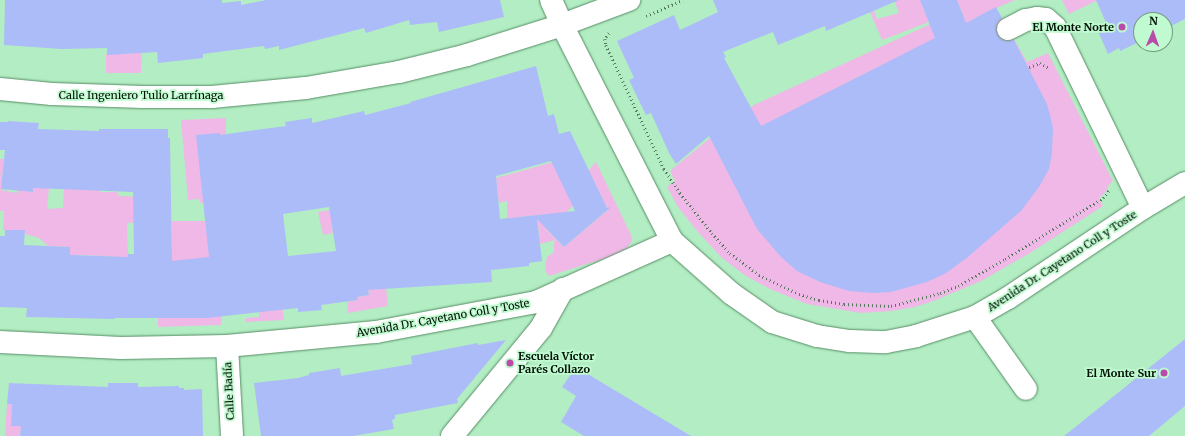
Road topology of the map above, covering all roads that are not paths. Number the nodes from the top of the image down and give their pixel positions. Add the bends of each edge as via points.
1 (551, 0) edge
2 (629, 0) edge
3 (562, 26) junction
4 (1008, 29) dead end
5 (0, 89) edge
6 (1185, 183) edge
7 (1143, 208) junction
8 (672, 241) junction
9 (563, 289) junction
10 (975, 317) junction
11 (0, 342) edge
12 (227, 346) junction
13 (1026, 389) dead end
14 (232, 436) edge
15 (452, 436) edge

1 - 3 street
2 - 3 street, Calle Ingeniero Tulio Larrínaga
3 - 5 street, Calle Ingeniero Tulio Larrínaga via 467,55 399,72 306,88 212,97 52,94
3 - 8 street
4 - 7 street via 1026,20 1037,18 1046,19 1055,27
6 - 7 street, Avenida Dr. Cayetano Coll y Toste
7 - 10 street, Avenida Dr. Cayetano Coll y Toste via 1008,298
8 - 9 street, Avenida Dr. Cayetano Coll y Toste
8 - 10 street, Avenida Dr. Cayetano Coll y Toste via 732,294 772,322 817,336 850,341 886,342 916,336
9 - 12 street, Avenida Dr. Cayetano Coll y Toste via 536,302 376,332
9 - 15 street via 541,328
10 - 13 street
11 - 12 street, Avenida Dr. Cayetano Coll y Toste via 121,348
12 - 14 street, Calle Badía

